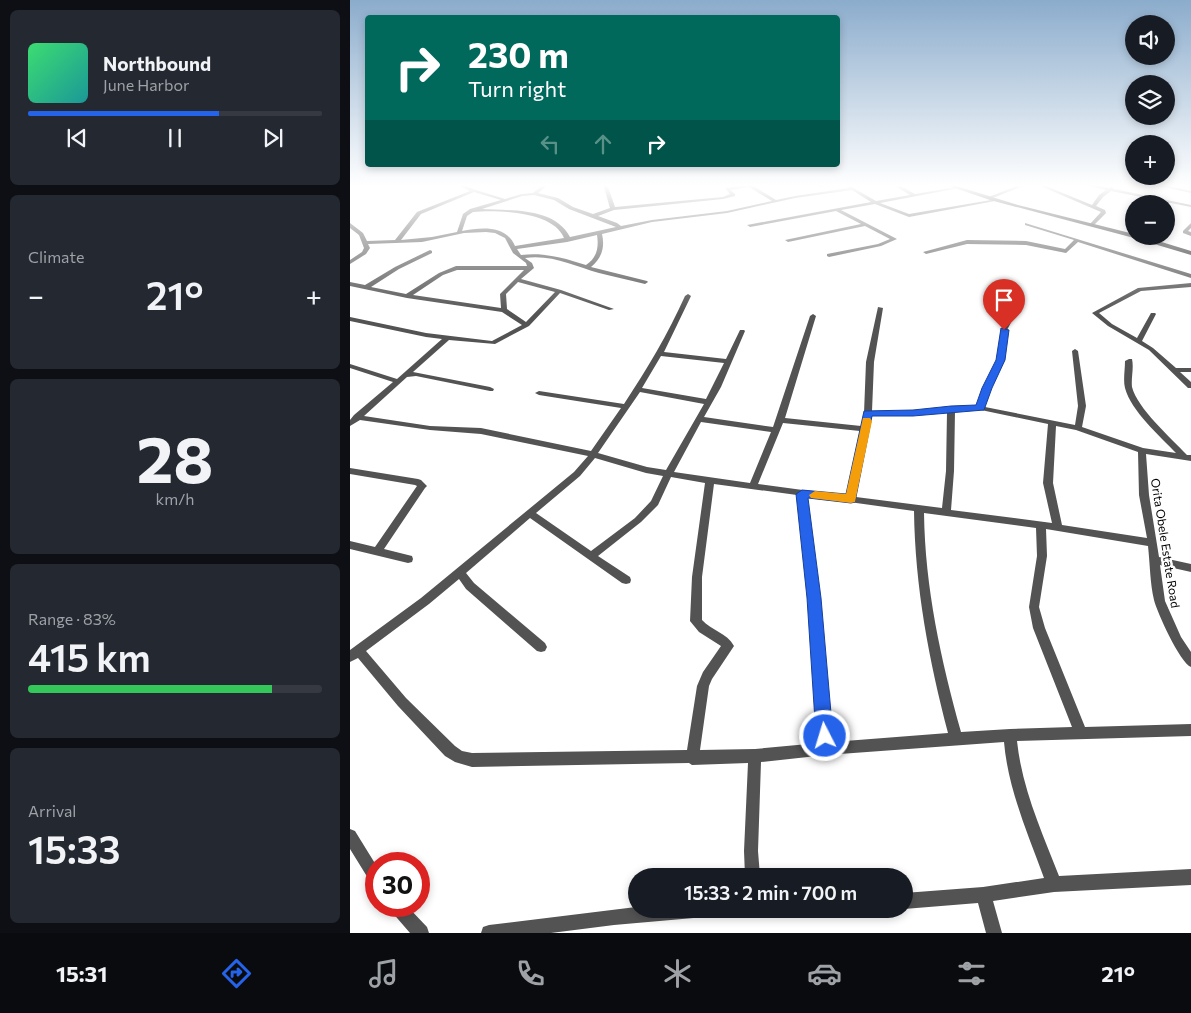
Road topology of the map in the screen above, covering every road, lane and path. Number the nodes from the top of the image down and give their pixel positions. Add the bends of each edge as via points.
1 (353, 228) edge
2 (408, 228) edge
3 (460, 228) edge
4 (560, 228) edge
5 (620, 228) edge
6 (850, 228) edge
7 (869, 228) edge
8 (1037, 228) edge
9 (1105, 228) edge
10 (1188, 228) edge
11 (599, 233) junction
12 (1125, 233) edge
13 (458, 234) junction
14 (1191, 234) edge
15 (567, 240) junction
16 (788, 240) dead end
17 (1077, 240) junction
18 (397, 241) junction
19 (364, 243) junction
20 (1167, 245) edge
21 (514, 248) junction
22 (430, 252) dead end
23 (926, 252) dead end
24 (1191, 253) edge
25 (829, 255) dead end
26 (520, 257) junction
27 (350, 262) edge
28 (586, 267) junction
29 (531, 268) junction
30 (1191, 276) edge
31 (517, 280) junction
32 (645, 282) dead end
33 (350, 284) edge
34 (1191, 287) edge
35 (366, 288) junction
36 (560, 291) junction
37 (407, 296) junction
38 (688, 296) dead end
39 (880, 308) dead end
40 (611, 309) dead end
41 (504, 310) junction
42 (1014, 311) dead end
43 (1153, 314) dead end
44 (813, 316) dead end
45 (350, 320) edge
46 (527, 325) junction
47 (742, 331) dead end
48 (447, 338) junction
49 (1139, 340) junction
50 (1075, 351) dead end
51 (660, 354) junction
52 (729, 361) junction
53 (1129, 361) dead end
54 (350, 366) edge
55 (1174, 370) junction
56 (1191, 370) edge
57 (413, 372) junction
58 (400, 378) junction
59 (1191, 386) edge
60 (490, 389) dead end
61 (638, 389) junction
62 (539, 393) dead end
63 (708, 402) junction
64 (625, 406) junction
65 (980, 408) junction
66 (951, 409) junction
67 (868, 413) junction
68 (358, 417) junction
69 (698, 419) junction
70 (780, 420) junction
71 (1052, 423) junction
72 (350, 424) edge
73 (1078, 428) junction
74 (865, 429) junction
75 (777, 430) junction
76 (1142, 451) junction
77 (592, 454) junction
78 (1188, 458) edge
79 (350, 471) edge
80 (670, 474) junction
81 (710, 480) junction
82 (753, 486) junction
83 (802, 494) junction
84 (851, 499) junction
85 (919, 508) junction
86 (946, 512) junction
87 (529, 513) junction
88 (1041, 525) junction
89 (1058, 527) junction
90 (1152, 543) junction
91 (350, 546) edge
92 (377, 552) junction
93 (591, 556) junction
94 (408, 559) dead end
95 (1155, 560) junction
96 (1191, 568) edge
97 (459, 572) junction
98 (626, 580) dead end
99 (541, 648) dead end
100 (354, 654) edge
101 (1191, 662) edge
102 (1191, 730) edge
103 (1081, 733) junction
104 (1010, 736) junction
105 (956, 739) junction
106 (826, 749) junction
107 (755, 756) junction
108 (692, 758) junction
109 (351, 839) edge
110 (365, 861) edge
111 (752, 868) edge
112 (1191, 877) edge
113 (1054, 884) junction
114 (983, 895) junction
115 (913, 901) edge
116 (628, 916) edge
117 (406, 917) edge
118 (421, 933) edge
119 (491, 933) edge
120 (994, 933) edge

1 - 19 street via 359,230
2 - 18 street
3 - 13 street
4 - 15 street
5 - 11 street
6 - 16 street
7 - 25 street via 894,239
8 - 17 street
9 - 12 street
10 - 14 street via 1184,232
11 - 15 street
11 - 28 street via 600,254
13 - 18 street
13 - 21 street via 488,230 499,232 508,237
15 - 21 street
17 - 23 street via 1066,251 1026,244 967,242
17 - 30 street
18 - 19 street
19 - 27 street via 366,250
20 - 24 street
21 - 26 street
22 - 35 street
26 - 28 street via 535,254 551,256
26 - 29 street
28 - 32 street
29 - 31 street
29 - 37 street via 456,268
31 - 36 street
31 - 41 street via 503,294
33 - 35 street
34 - 49 street via 1140,289 1095,311 1110,325
35 - 37 street
36 - 40 street
36 - 46 street
37 - 41 street
38 - 51 street
39 - 67 street via 870,362
41 - 46 street
42 - 65 street via 1004,330 1001,360
43 - 49 street
44 - 70 street
45 - 48 street
46 - 48 street via 493,343
47 - 52 street
48 - 57 street
49 - 55 street
50 - 73 street via 1082,406
51 - 52 street
51 - 61 street
52 - 63 street
53 - 78 street via 1132,395
54 - 58 street
55 - 56 street
55 - 59 street
57 - 58 street
57 - 60 street
58 - 68 street
61 - 63 street
61 - 64 street
62 - 64 street
63 - 69 street
64 - 77 street
65 - 66 street
65 - 71 street
66 - 67 street
66 - 86 street
67 - 74 street
68 - 72 street
68 - 77 street via 481,432
69 - 75 street
69 - 80 street
70 - 74 street
70 - 75 street
71 - 73 street
71 - 89 street via 1048,484
73 - 76 street
74 - 84 street
75 - 82 street
76 - 78 street
76 - 90 street, Orita Obele Estate Road via 1144,495
77 - 80 street
77 - 87 street via 577,474
79 - 92 street via 418,482 422,486
80 - 81 street
80 - 93 street via 648,511
81 - 82 street
81 - 108 street via 696,621 698,626 728,646 703,686
82 - 83 street
83 - 84 street
83 - 106 street
84 - 85 street
85 - 86 street
85 - 105 street via 919,554 937,670
86 - 88 street
87 - 93 street
87 - 97 street
88 - 89 street
88 - 103 street via 1042,556 1034,607 1039,628
89 - 90 street
90 - 95 street, Orita Obele Estate Road
91 - 92 street
92 - 94 street
93 - 98 street
95 - 96 street
95 - 101 street, Orita Obele Estate Road via 1160,602
97 - 99 street via 470,586
97 - 100 street
100 - 108 street via 450,751 460,757 472,760
102 - 103 street
103 - 104 street
104 - 105 street
104 - 113 street via 1018,786
105 - 106 street
106 - 107 street
107 - 108 street
107 - 111 street
109 - 110 street
112 - 113 street
113 - 114 street
114 - 115 street
114 - 120 street
116 - 119 street
117 - 118 street

